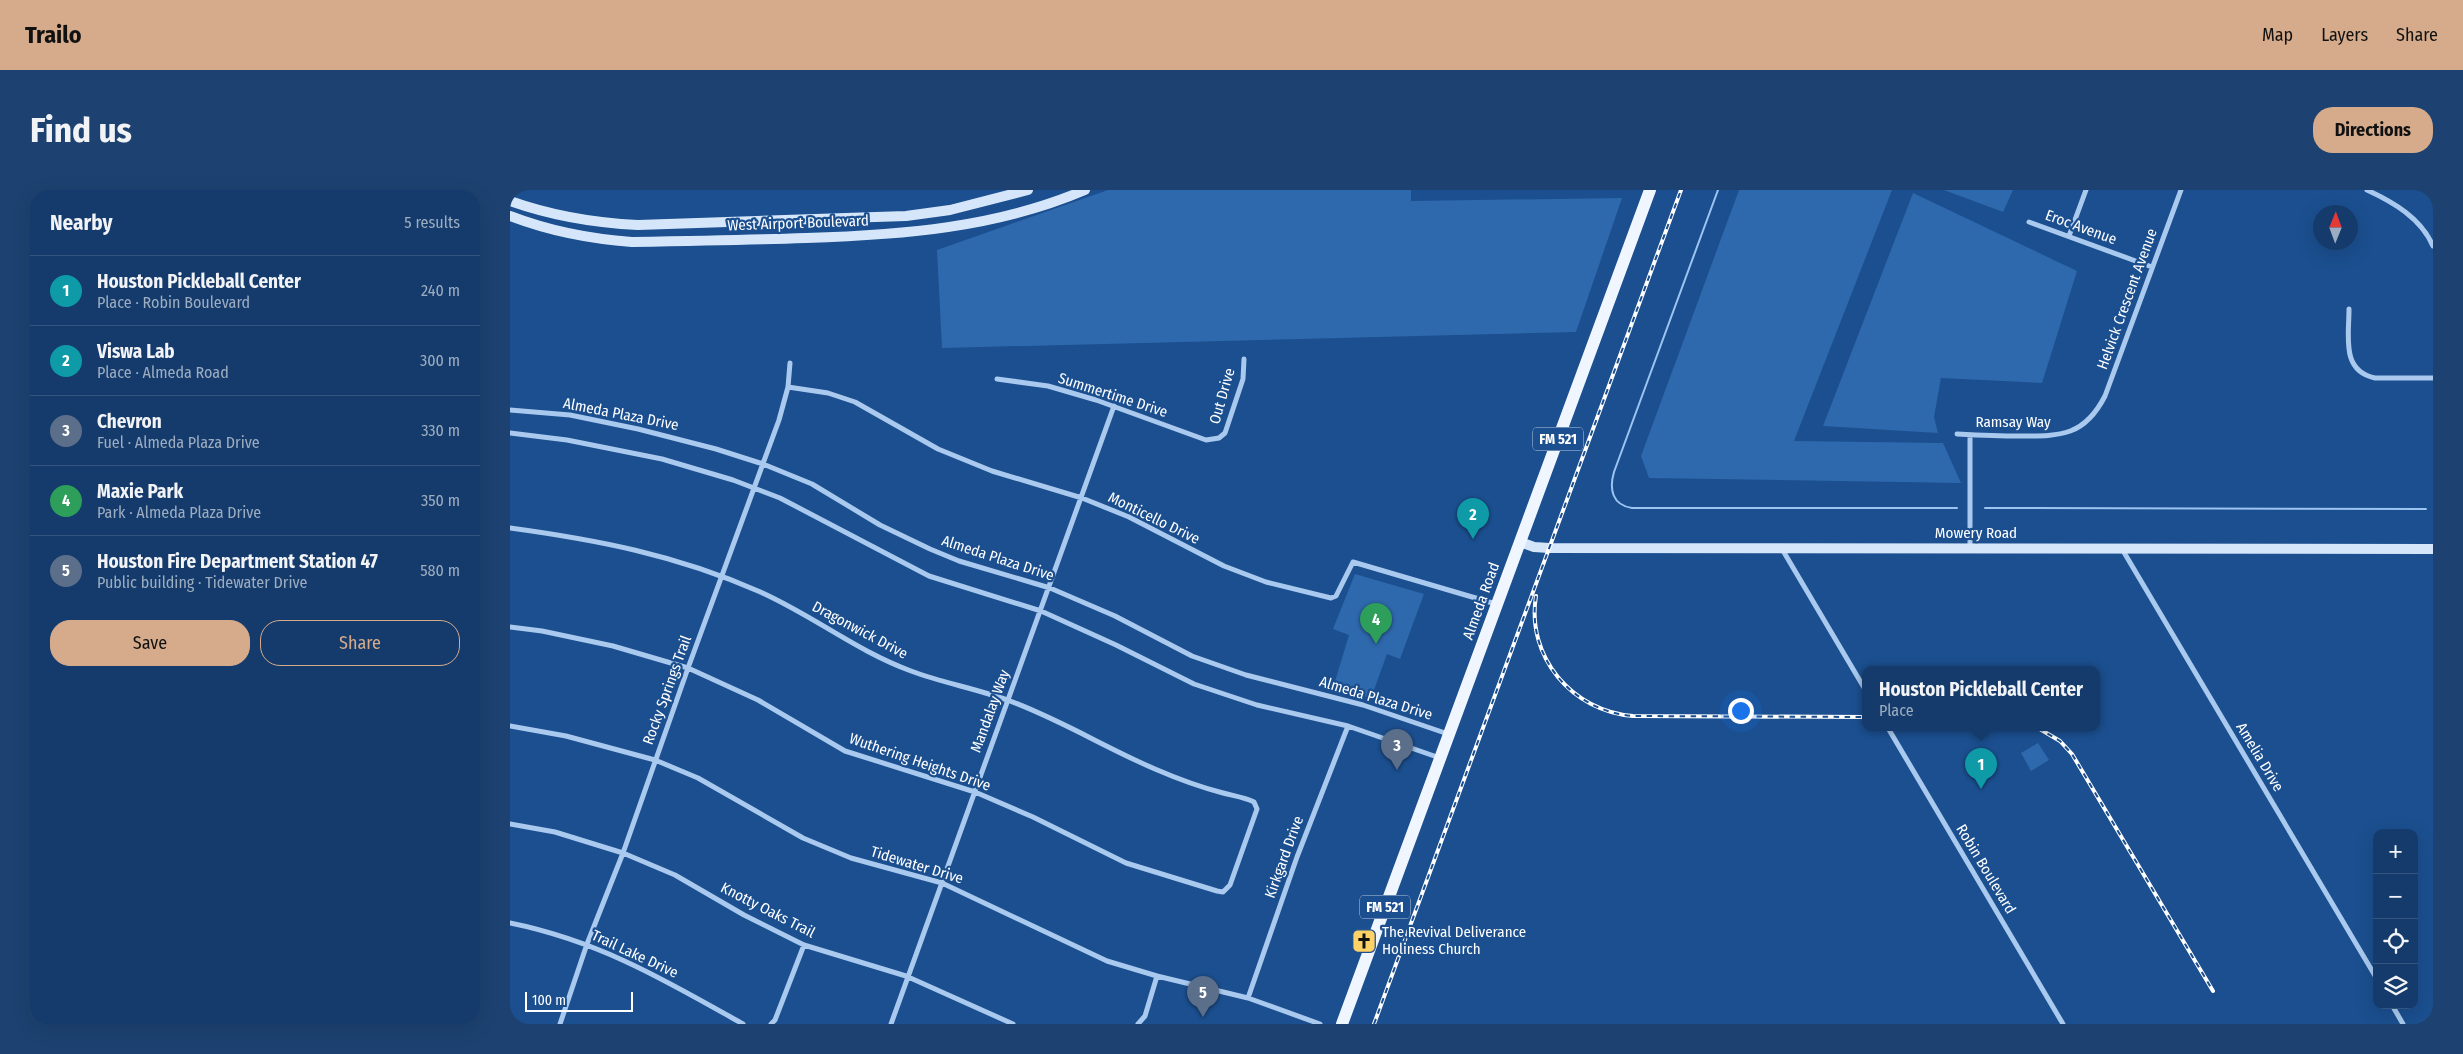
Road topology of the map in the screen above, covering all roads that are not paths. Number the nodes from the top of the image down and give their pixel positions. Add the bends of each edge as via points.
1 (1028, 190) edge
2 (1085, 190) edge
3 (1650, 190) edge
4 (2086, 190) edge
5 (2181, 190) edge
6 (2367, 190) edge
7 (1003, 198) junction
8 (510, 201) edge
9 (529, 208) junction
10 (1009, 215) junction
11 (510, 216) edge
12 (524, 221) junction
13 (746, 222) junction
14 (2029, 222) dead end
15 (2069, 236) junction
16 (746, 240) junction
17 (2433, 246) edge
18 (2152, 267) junction
19 (2349, 309) dead end
20 (1244, 359) dead end
21 (790, 363) dead end
22 (2433, 378) edge
23 (998, 379) dead end
24 (788, 387) junction
25 (1114, 406) junction
26 (510, 410) edge
27 (2094, 416) joint
28 (510, 433) edge
29 (1957, 434) dead end
30 (1970, 435) junction
31 (1218, 438) joint
32 (763, 464) junction
33 (754, 488) junction
34 (1082, 498) junction
35 (510, 528) edge
36 (1520, 542) junction
37 (1782, 548) junction
38 (1970, 548) junction
39 (2122, 549) junction
40 (2433, 549) edge
41 (721, 578) junction
42 (1050, 588) junction
43 (1497, 604) junction
44 (1041, 611) junction
45 (510, 627) edge
46 (688, 668) junction
47 (1862, 684) edge
48 (1007, 700) junction
49 (510, 726) edge
50 (1348, 726) junction
51 (1890, 731) edge
52 (1449, 734) junction
53 (1440, 758) junction
54 (656, 760) junction
55 (974, 792) junction
56 (1252, 823) joint
57 (510, 824) edge
58 (623, 853) junction
59 (942, 883) junction
60 (510, 923) edge
61 (587, 944) junction
62 (804, 945) junction
63 (2373, 972) edge
64 (906, 976) junction
65 (1157, 976) junction
66 (1248, 998) junction
67 (2394, 1009) edge
68 (510, 1023) edge
69 (514, 1024) edge
70 (560, 1024) edge
71 (743, 1024) edge
72 (771, 1024) edge
73 (891, 1024) edge
74 (1013, 1024) edge
75 (1138, 1024) edge
76 (1320, 1024) edge
77 (1342, 1024) edge
78 (2063, 1024) edge
79 (2403, 1024) edge

1 - 7 main road, West Airport Boulevard
2 - 10 main road, West Airport Boulevard
3 - 36 main road, Almeda Road / FM 521
4 - 15 street
5 - 18 street, Helvick Crescent Avenue
6 - 17 street via 2413,218
7 - 10 main road
7 - 13 main road, West Airport Boulevard via 906,216
8 - 9 main road, West Airport Boulevard
9 - 12 main road
9 - 13 main road, West Airport Boulevard via 604,224
10 - 16 main road, West Airport Boulevard via 956,228 912,233
11 - 12 main road, West Airport Boulevard
12 - 16 main road, West Airport Boulevard via 599,239 632,242
13 - 16 main road
14 - 15 street, Eroc Avenue
15 - 18 street, Eroc Avenue
18 - 27 street, Helvick Crescent Avenue via 2105,396
19 - 22 street via 2350,353 2356,370 2375,378
20 - 31 street, Out Drive via 1243,379 1225,433
21 - 24 street, Rocky Springs Trail
23 - 25 street, Summertime Drive via 1048,386
24 - 32 street, Rocky Springs Trail
24 - 34 street, Monticello Drive via 828,393 855,402 938,449 992,471
25 - 31 street, Summertime Drive via 1206,440
25 - 34 street, Mandalay Way
26 - 32 street, Almeda Plaza Drive via 570,415 648,431
27 - 30 street, Ramsay Way via 2077,429 2057,436
28 - 33 street via 567,440 662,459
29 - 30 street, Ramsay Way
30 - 38 street
32 - 33 street, Rocky Springs Trail
32 - 42 street, Almeda Plaza Drive via 812,484 880,525 930,549
33 - 41 street, Rocky Springs Trail
33 - 44 street via 780,498 928,576
34 - 42 street, Mandalay Way
34 - 43 street, Monticello Drive via 1128,517 1224,566 1302,593 1325,598 1336,596 1352,562
35 - 41 street, Dragonwick Drive via 635,549
36 - 37 main road, Mowery Road via 1549,548
36 - 43 main road, Almeda Road / FM 521
37 - 38 main road, Mowery Road
37 - 47 street
38 - 39 main road, Mowery Road
39 - 40 main road, Mowery Road
39 - 63 street, Amelia Drive
41 - 46 street, Rocky Springs Trail
41 - 48 street, Dragonwick Drive via 758,591 910,671
42 - 44 street, Mandalay Way
42 - 52 street, Almeda Plaza Drive via 1115,616 1192,656 1246,675 1363,705
43 - 52 main road, Almeda Road / FM 521
44 - 48 street, Mandalay Way
44 - 50 street via 1194,684 1256,705
45 - 46 street, Wuthering Heights Drive via 613,646
46 - 54 street, Rocky Springs Trail
46 - 55 street, Wuthering Heights Drive via 758,700 845,751
48 - 55 street, Mandalay Way
48 - 56 street, Dragonwick Drive via 1053,717 1154,769 1254,802 1257,809
49 - 54 street, Tidewater Drive via 566,736
50 - 53 street
50 - 66 street, Kirkgard Drive via 1297,857
51 - 78 street, Robin Boulevard
52 - 53 main road, Almeda Road / FM 521
53 - 77 main road, Almeda Road / FM 521
54 - 58 street, Rocky Springs Trail
54 - 59 street, Tidewater Drive via 698,778 803,838 851,858
55 - 56 street, Wuthering Heights Drive via 1126,863 1223,892 1230,885
55 - 59 street, Mandalay Way
57 - 58 street, Knotty Oaks Trail via 555,832
58 - 61 street, Rocky Springs Trail
58 - 62 street, Knotty Oaks Trail via 675,875
59 - 64 street, Mandalay Way
59 - 65 street, Tidewater Drive via 1063,942 1107,961
60 - 61 street, Trail Lake Drive
61 - 70 street, Rocky Springs Trail
61 - 71 street, Trail Lake Drive via 659,976
62 - 64 street, Knotty Oaks Trail
62 - 72 street
64 - 73 street, Mandalay Way
64 - 74 street, Knotty Oaks Trail
65 - 66 street, Tidewater Drive
65 - 75 street via 1145,1016
66 - 76 street, Tidewater Drive
67 - 79 street
68 - 69 street

